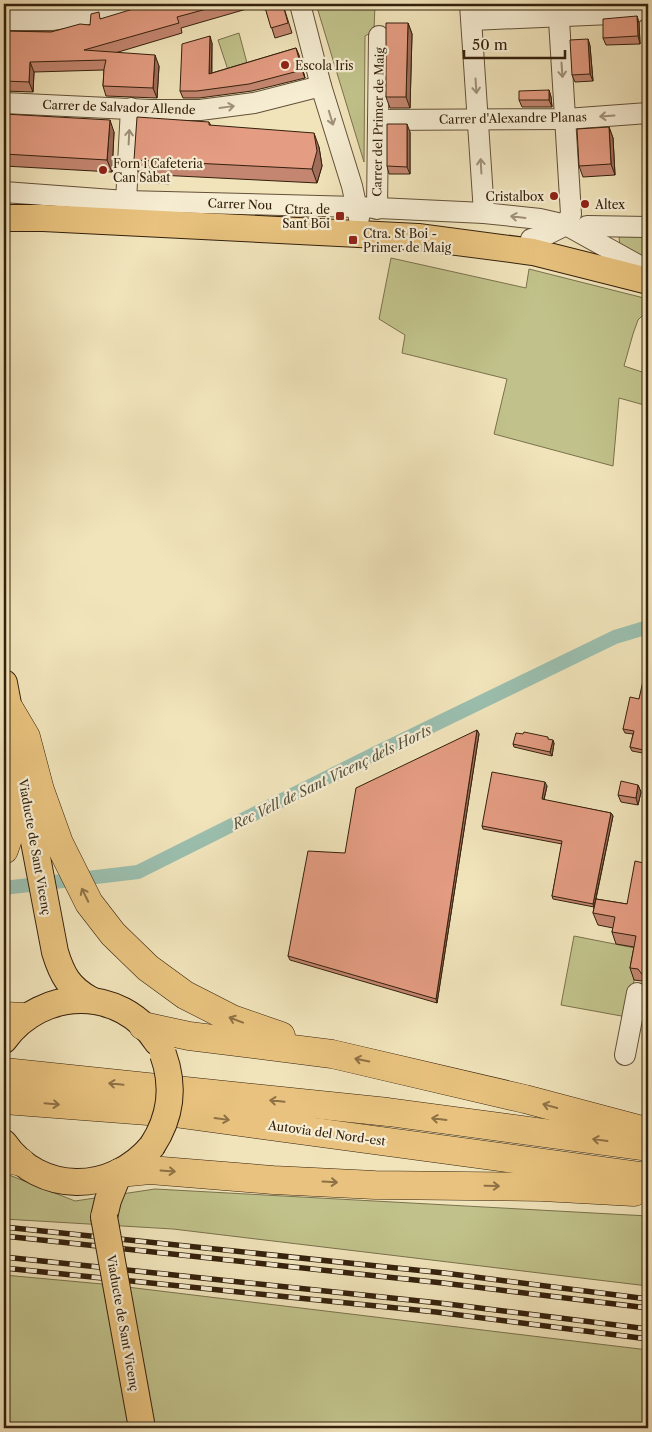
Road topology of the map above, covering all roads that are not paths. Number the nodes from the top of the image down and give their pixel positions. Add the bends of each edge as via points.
1 (126, 4) edge
2 (300, 4) edge
3 (558, 11) edge
4 (471, 12) edge
5 (634, 13) dead end
6 (4, 20) edge
7 (379, 36) dead end
8 (321, 86) junction
9 (4, 103) edge
10 (131, 108) junction
11 (648, 114) edge
12 (478, 119) junction
13 (566, 119) junction
14 (378, 120) junction
15 (4, 192) edge
16 (126, 201) junction
17 (4, 206) edge
18 (484, 213) junction
19 (4, 218) edge
20 (366, 218) junction
21 (623, 227) junction
22 (648, 227) edge
23 (574, 233) junction
24 (532, 245) junction
25 (636, 268) edge
26 (4, 683) edge
27 (10, 710) junction
28 (47, 844) junction
29 (4, 850) edge
30 (55, 952) junction
31 (637, 993) dead end
32 (91, 1000) junction
33 (23, 1014) edge
34 (143, 1026) junction
35 (4, 1040) edge
36 (332, 1054) junction
37 (625, 1055) dead end
38 (4, 1072) edge
39 (4, 1100) edge
40 (648, 1132) edge
41 (648, 1147) edge
42 (10, 1154) edge
43 (119, 1173) junction
44 (648, 1177) edge
45 (73, 1182) junction
46 (648, 1194) edge
47 (104, 1217) junction
48 (142, 1428) edge

1 - 6 street via 85,16
2 - 8 street, Carrer del Primer de Maig
3 - 4 street
3 - 5 street
3 -> 13 street
4 -> 12 street
7 - 14 street, Carrer del Primer de Maig
10 -> 8 street, Carrer de Salvador Allende via 224,108
8 -> 20 street, Carrer del Primer de Maig
9 - 10 street, Carrer de Salvador Allende
16 -> 10 street
11 -> 13 street, Carrer d'Alexandre Planas
12 - 13 street, Carrer d'Alexandre Planas
12 - 14 street, Carrer d'Alexandre Planas
18 -> 12 street
13 - 23 street
14 - 20 street, Carrer del Primer de Maig
15 - 16 street, Carrer Nou
16 - 20 street, Carrer Nou
17 - 20 main road
18 - 20 street, Carrer Nou
23 -> 18 street, Carrer Nou via 540,219
19 - 20 main road
20 - 24 main road via 418,238
21 - 22 street, Carrer Nou
21 - 23 street, Carrer Nou
21 - 25 street via 615,234 613,244
23 - 24 main road
23 - 25 main road
24 - 25 main road
26 - 27 main road
27 - 28 highway via 26,737 40,790
27 - 29 highway via 6,743 12,808 11,830
28 - 30 main road, Viaducte de Sant Vicenç via 47,910
36 -> 28 highway via 232,1019 186,995 148,968 113,934
30 - 32 main road, Viaducte de Sant Vicenç via 71,987
30 - 33 main road, Viaducte de Sant Vicenç via 50,984
31 - 37 street
32 - 33 main road, Viaducte de Sant Vicenç via 64,1001
32 - 34 main road, Viaducte de Sant Vicenç via 114,1006
33 - 35 main road, Viaducte de Sant Vicenç
34 - 36 highway via 189,1036
34 - 43 main road, Viaducte de Sant Vicenç, bridge via 163,1054 170,1077 170,1102 164,1125 152,1146
40 -> 36 highway
41 -> 38 highway, Autovia del Nord-est via 388,1112
39 -> 44 highway, Autovia del Nord-est via 174,1113
42 - 45 main road, Viaducte de Sant Vicenç via 46,1176
43 - 45 main road, Viaducte de Sant Vicenç via 101,1180
43 -> 46 highway via 150,1170 375,1185 542,1187
43 - 47 main road, Viaducte de Sant Vicenç
45 - 47 main road, Viaducte de Sant Vicenç via 93,1200
47 - 48 main road, Viaducte de Sant Vicenç, bridge

